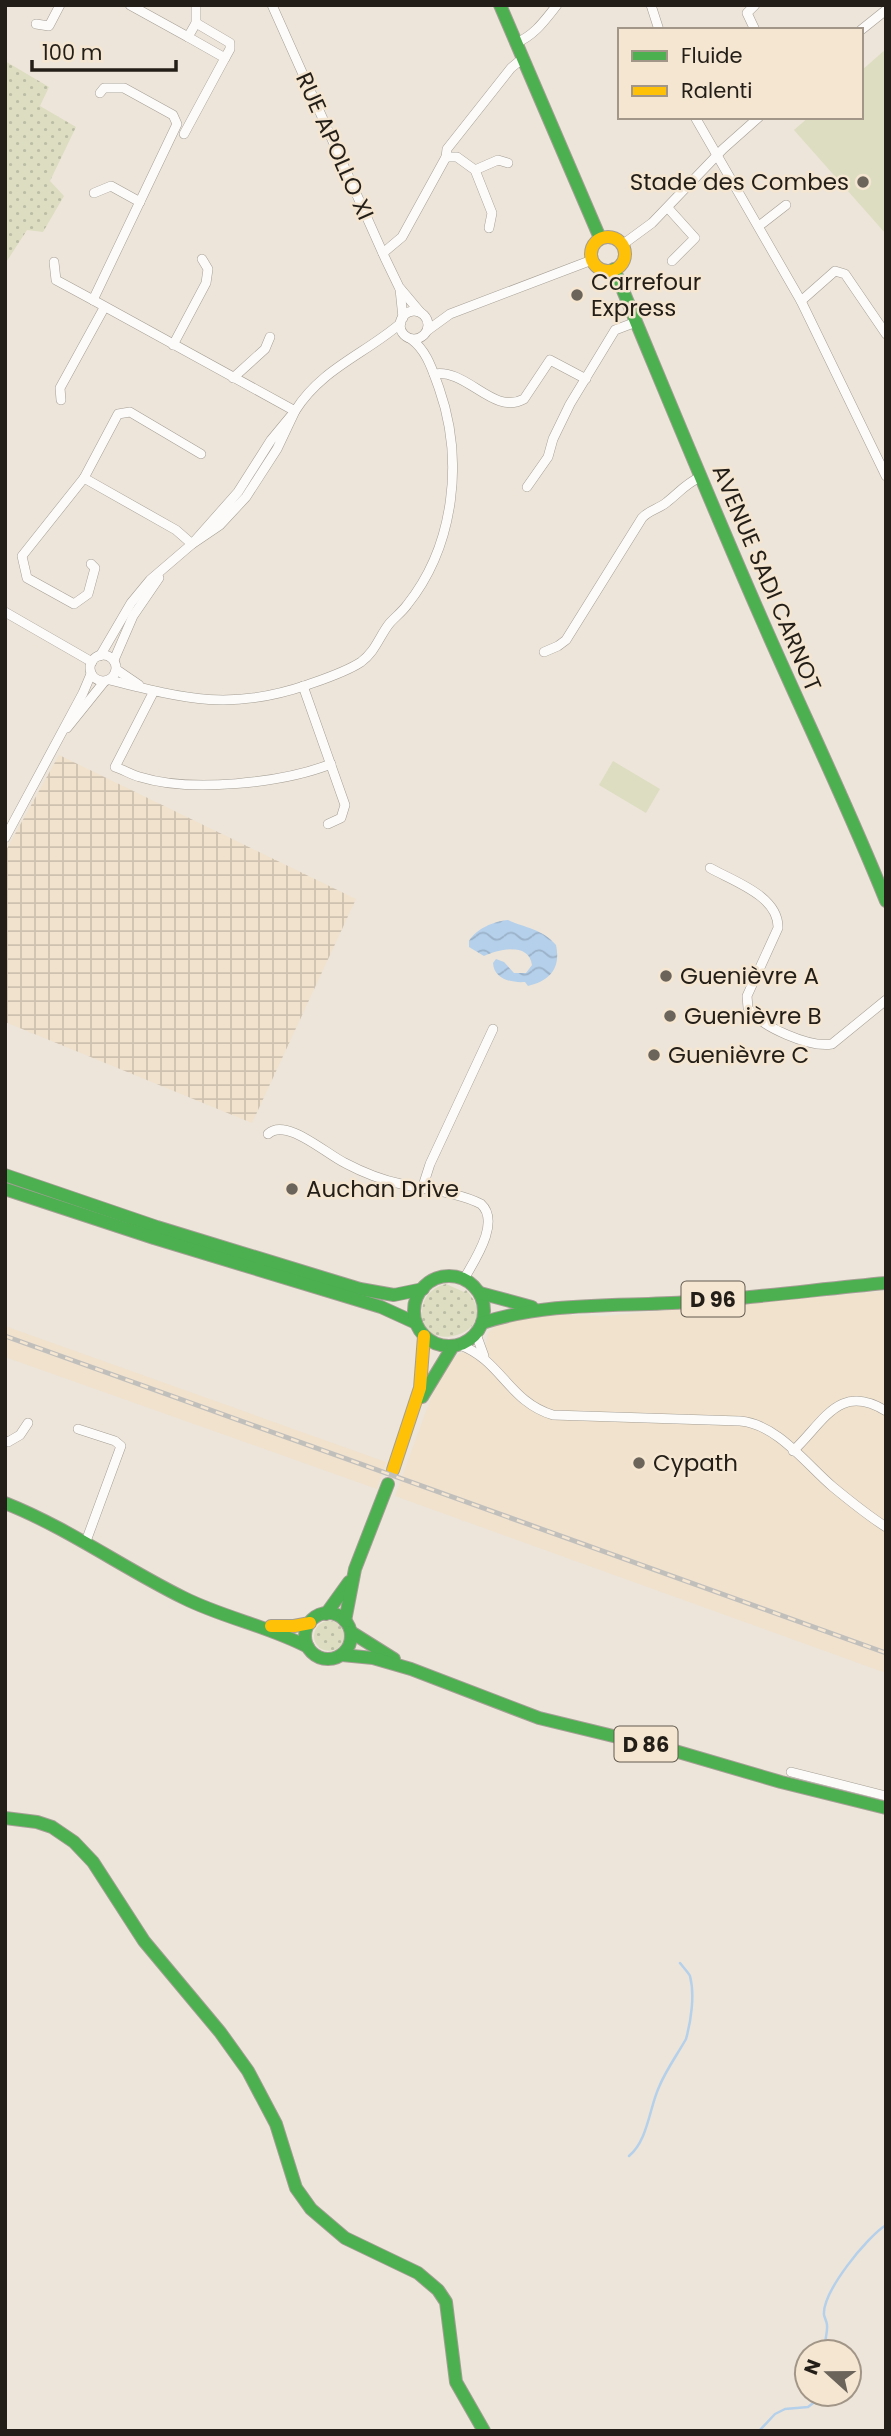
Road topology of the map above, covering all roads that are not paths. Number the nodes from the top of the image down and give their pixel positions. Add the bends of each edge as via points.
1 (60, 5) edge
2 (130, 5) edge
3 (196, 5) edge
4 (272, 5) edge
5 (500, 5) edge
6 (557, 5) edge
7 (652, 5) edge
8 (755, 5) edge
9 (886, 10) edge
10 (196, 23) junction
11 (36, 24) dead end
12 (658, 28) edge
13 (754, 28) edge
14 (863, 28) edge
15 (188, 37) junction
16 (516, 43) junction
17 (225, 58) junction
18 (523, 58) junction
19 (100, 93) dead end
20 (696, 119) edge
21 (757, 119) edge
22 (184, 134) dead end
23 (716, 156) junction
24 (446, 157) junction
25 (508, 163) dead end
26 (475, 170) junction
27 (94, 193) dead end
28 (140, 202) junction
29 (786, 205) dead end
30 (668, 208) junction
31 (759, 226) junction
32 (489, 228) dead end
33 (600, 238) junction
34 (622, 245) junction
35 (383, 253) junction
36 (202, 259) dead end
37 (592, 260) junction
38 (672, 261) dead end
39 (54, 262) dead end
40 (614, 269) junction
41 (399, 287) junction
42 (93, 300) junction
43 (801, 301) junction
44 (104, 308) junction
45 (422, 313) junction
46 (450, 314) junction
47 (402, 320) junction
48 (636, 322) junction
49 (427, 332) junction
50 (886, 334) edge
51 (270, 337) dead end
52 (408, 338) junction
53 (375, 344) junction
54 (173, 345) junction
55 (423, 350) junction
56 (434, 374) junction
57 (233, 378) junction
58 (586, 379) junction
59 (61, 400) dead end
60 (295, 411) junction
61 (201, 454) dead end
62 (886, 476) edge
63 (700, 477) junction
64 (84, 478) junction
65 (527, 486) dead end
66 (192, 544) junction
67 (91, 564) dead end
68 (166, 568) junction
69 (5, 612) edge
70 (544, 652) dead end
71 (96, 659) junction
72 (115, 665) junction
73 (91, 674) junction
74 (107, 681) junction
75 (303, 686) junction
76 (144, 687) junction
77 (154, 691) junction
78 (58, 741) junction
79 (331, 764) junction
80 (328, 824) dead end
81 (5, 838) edge
82 (710, 868) dead end
83 (886, 901) edge
84 (886, 1000) edge
85 (493, 1029) dead end
86 (268, 1134) dead end
87 (5, 1175) edge
88 (5, 1189) edge
89 (422, 1189) junction
90 (464, 1279) junction
91 (886, 1283) edge
92 (423, 1289) junction
93 (480, 1293) junction
94 (539, 1309) junction
95 (416, 1323) junction
96 (479, 1328) junction
97 (424, 1336) junction
98 (457, 1345) junction
99 (485, 1357) junction
100 (414, 1410) junction
101 (886, 1411) edge
102 (28, 1423) dead end
103 (78, 1429) dead end
104 (5, 1440) edge
105 (793, 1451) junction
106 (393, 1470) dead end
107 (388, 1484) dead end
108 (5, 1493) edge
109 (5, 1503) edge
110 (35, 1515) junction
111 (886, 1527) edge
112 (85, 1544) junction
113 (354, 1575) junction
114 (326, 1614) junction
115 (310, 1623) junction
116 (259, 1626) junction
117 (348, 1627) junction
118 (308, 1647) junction
119 (342, 1655) junction
120 (411, 1669) junction
121 (790, 1772) dead end
122 (886, 1796) edge
123 (886, 1808) edge
124 (5, 1818) edge
125 (484, 2431) edge

1 - 11 street via 49,26
2 - 15 street
3 - 10 street
4 - 35 street, RUE APOLLO XI
5 - 16 main road
6 - 16 street via 538,29
7 - 12 street
8 - 13 street via 747,13
9 - 14 street
10 - 15 street
10 - 17 street via 230,43
15 - 17 street
16 - 18 main road
17 - 22 street
18 - 24 street via 447,149
18 - 33 main road
19 - 28 street via 104,88 124,88 177,119
20 - 23 street
21 - 23 street
23 - 30 street
23 - 31 street
24 - 26 street via 457,157
24 - 35 street via 402,237
25 - 26 street via 498,160
26 - 32 street via 492,213
27 - 28 street via 111,186
28 - 42 street
29 - 31 street
30 - 34 street
30 - 38 street via 695,238
31 - 43 street
33 - 34 main road via 610,237
33 - 37 main road via 593,245
34 - 40 main road via 625,256
35 - 41 street, RUE APOLLO XI
36 - 54 street via 208,269 206,283
37 - 40 main road via 599,268
37 - 46 street
39 - 42 street via 56,280
40 - 48 main road, AVENUE SADI CARNOT
41 - 45 street, RUE APOLLO XI
41 - 47 street, RUE APOLLO XI
42 - 44 street
43 - 50 street via 835,271 845,274
43 - 62 street
44 - 54 street
44 - 59 street via 60,388
45 - 46 street
45 - 47 street via 412,311
45 - 49 street via 428,322
46 - 49 street
47 - 52 street via 401,330
47 - 53 street
48 - 58 street via 615,330
48 - 63 main road, AVENUE SADI CARNOT
49 - 52 street via 419,339
49 - 55 street
51 - 57 street via 265,349
52 - 53 street
52 - 55 street
53 - 60 street via 330,371
54 - 57 street
55 - 56 street
56 - 58 street via 445,372 507,403 524,399 550,360
56 - 75 street via 450,429 453,460 452,490 437,552 377,647 360,663
57 - 60 street
58 - 65 street via 552,439 548,457
60 - 66 street via 246,498 220,525
61 - 64 street via 130,412 118,414
63 - 70 street via 642,518 566,639
63 - 83 main road, AVENUE SADI CARNOT
64 - 66 street via 176,530
64 - 67 street via 22,556 27,578 74,604 88,594 95,568
66 - 68 street
68 - 71 street via 137,594
68 - 72 street via 138,607
69 - 71 street
71 - 72 street via 107,656
71 - 73 street
72 - 74 street
72 - 76 street
73 - 74 street
73 - 78 street
74 - 76 street
74 - 78 street
75 - 77 street via 278,695 216,702
75 - 79 street
76 - 77 street
77 - 79 street via 116,767 141,778 225,784 273,780
78 - 81 street
79 - 80 street via 345,805 341,818
82 - 84 street via 771,905 778,919 747,996 748,1008 760,1021 823,1046 832,1044
85 - 89 street
86 - 89 street via 276,1128 288,1129 348,1165
87 - 92 main road via 360,1289 394,1295
88 - 95 main road via 362,1301
89 - 90 street via 476,1201 486,1209 485,1233
90 - 92 main road via 437,1278
90 - 93 main road
91 - 94 main road, D 96 via 688,1302
92 - 95 main road via 416,1301
93 - 94 main road, D 96
93 - 96 main road via 484,1308
94 - 96 main road, D 96 via 507,1314
95 - 97 main road
96 - 98 main road
96 - 99 street
97 - 98 main road via 438,1344
97 - 100 main road via 424,1367
98 - 99 street
98 - 100 main road
99 - 105 street via 522,1400 543,1412 572,1417 750,1422
100 - 106 main road
101 - 105 street via 866,1401 845,1401
102 - 104 street via 20,1435
103 - 112 street via 121,1446
105 - 111 street
107 - 113 main road
108 - 110 main road
109 - 110 main road
110 - 112 main road
112 - 116 main road via 183,1598
113 - 114 main road
113 - 117 main road via 348,1596
114 - 115 main road
114 - 117 main road via 337,1615
115 - 116 main road
115 - 118 main road
116 - 118 main road
117 - 119 main road via 350,1645
117 - 120 main road, D 86
118 - 119 main road via 320,1658
119 - 120 main road, D 86
120 - 123 main road, D 86 via 539,1718
121 - 122 street
124 - 125 main road via 39,1822 76,1843 167,1972 236,2051 279,2131 290,2178 306,2203 359,2246 404,2264 440,2290 446,2302 456,2382

